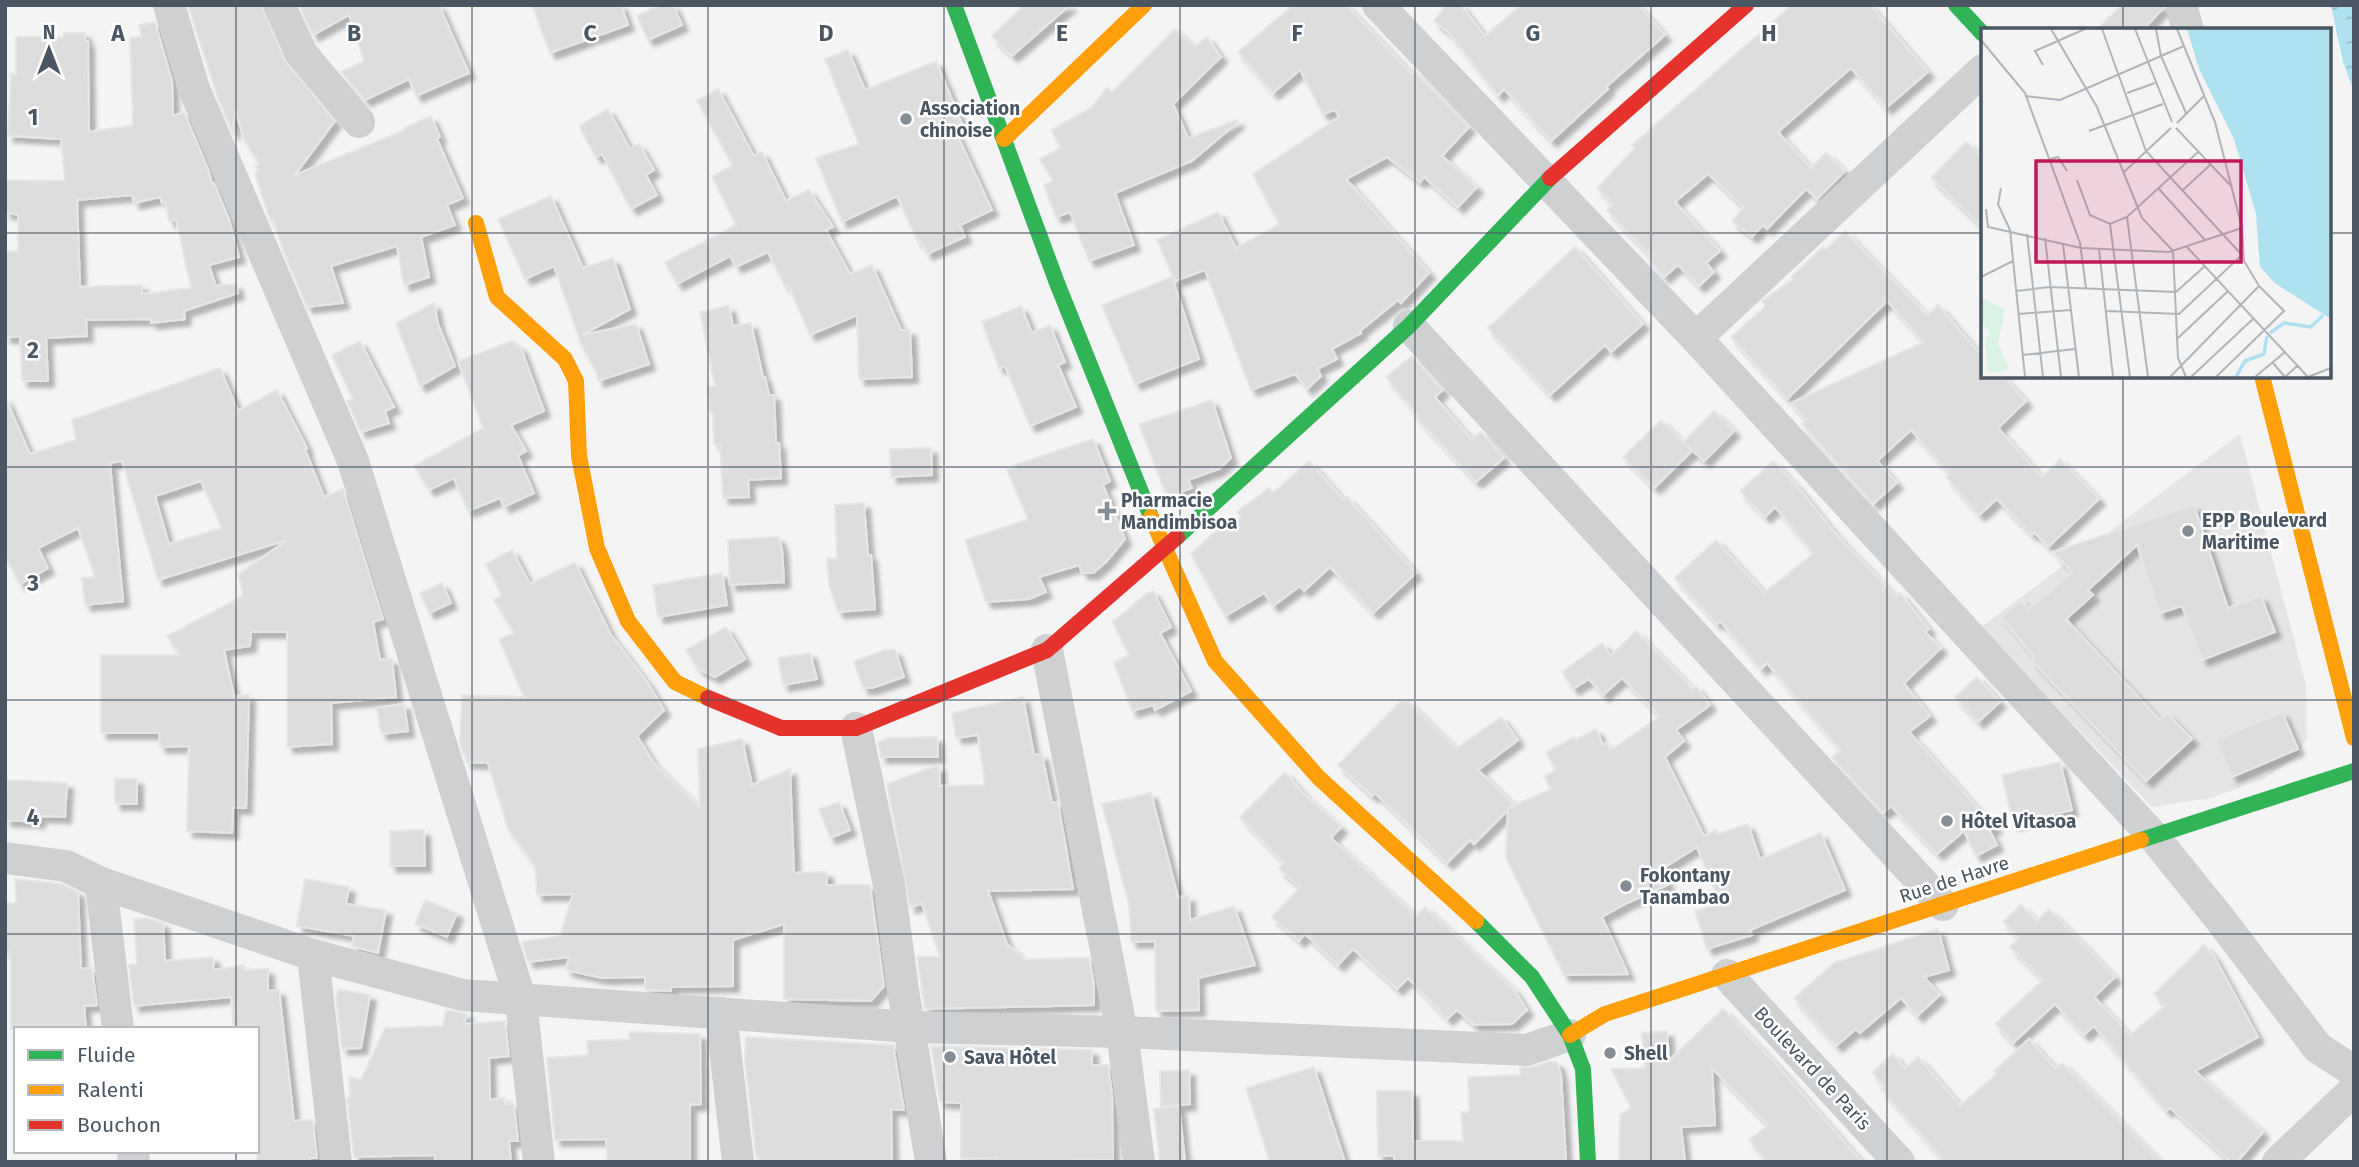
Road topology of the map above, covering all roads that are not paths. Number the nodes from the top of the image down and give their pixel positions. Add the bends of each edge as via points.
1 (169, 5) edge
2 (279, 5) edge
3 (954, 5) edge
4 (1144, 5) edge
5 (1378, 5) edge
6 (1746, 5) edge
7 (1956, 5) edge
8 (2180, 5) edge
9 (2187, 28) edge
10 (1981, 32) edge
11 (1981, 72) edge
12 (359, 122) dead end
13 (1004, 139) junction
14 (1546, 181) junction
15 (476, 223) dead end
16 (1409, 326) junction
17 (1696, 338) junction
18 (2263, 378) edge
19 (1164, 550) junction
20 (1047, 650) junction
21 (856, 728) junction
22 (2354, 738) edge
23 (2354, 771) edge
24 (2153, 836) junction
25 (5, 858) edge
26 (101, 883) junction
27 (1943, 905) junction
28 (313, 955) junction
29 (1727, 975) junction
30 (521, 1000) junction
31 (721, 1013) junction
32 (118, 1027) edge
33 (911, 1027) junction
34 (1122, 1032) junction
35 (1570, 1035) junction
36 (2354, 1072) edge
37 (2354, 1090) edge
38 (336, 1162) edge
39 (539, 1162) edge
40 (738, 1162) edge
41 (931, 1162) edge
42 (1139, 1162) edge
43 (1588, 1162) edge
44 (1899, 1162) edge
45 (2278, 1162) edge

1 - 30 street via 194,89 353,461
2 - 12 street via 302,54
3 - 13 street
4 - 13 street
5 - 14 street
6 - 14 street
7 - 10 street
8 - 9 street
11 - 17 street
13 - 19 street
14 - 16 street
14 - 17 street
15 - 21 street via 497,297 565,359 576,382 579,456 597,548 628,621 675,682 728,708 781,728
16 - 19 street
16 - 27 street
17 - 24 street
18 - 22 street
19 - 20 street
19 - 35 street via 1215,662 1319,778 1532,977
20 - 21 street
20 - 34 street
21 - 33 street via 889,886
23 - 24 street, Rue de Havre
24 - 27 street, Rue de Havre
24 - 36 street via 2318,1048
25 - 26 street via 66,866
26 - 28 street
26 - 32 street
27 - 29 street, Rue de Havre
28 - 30 street via 463,995
28 - 38 street
29 - 35 street, Rue de Havre via 1605,1014
29 - 44 street, Boulevard de Paris
30 - 31 street
30 - 39 street
31 - 33 street
31 - 40 street
33 - 34 street
33 - 41 street
34 - 35 street via 1527,1050
34 - 42 street
35 - 43 street via 1583,1069
37 - 45 street

